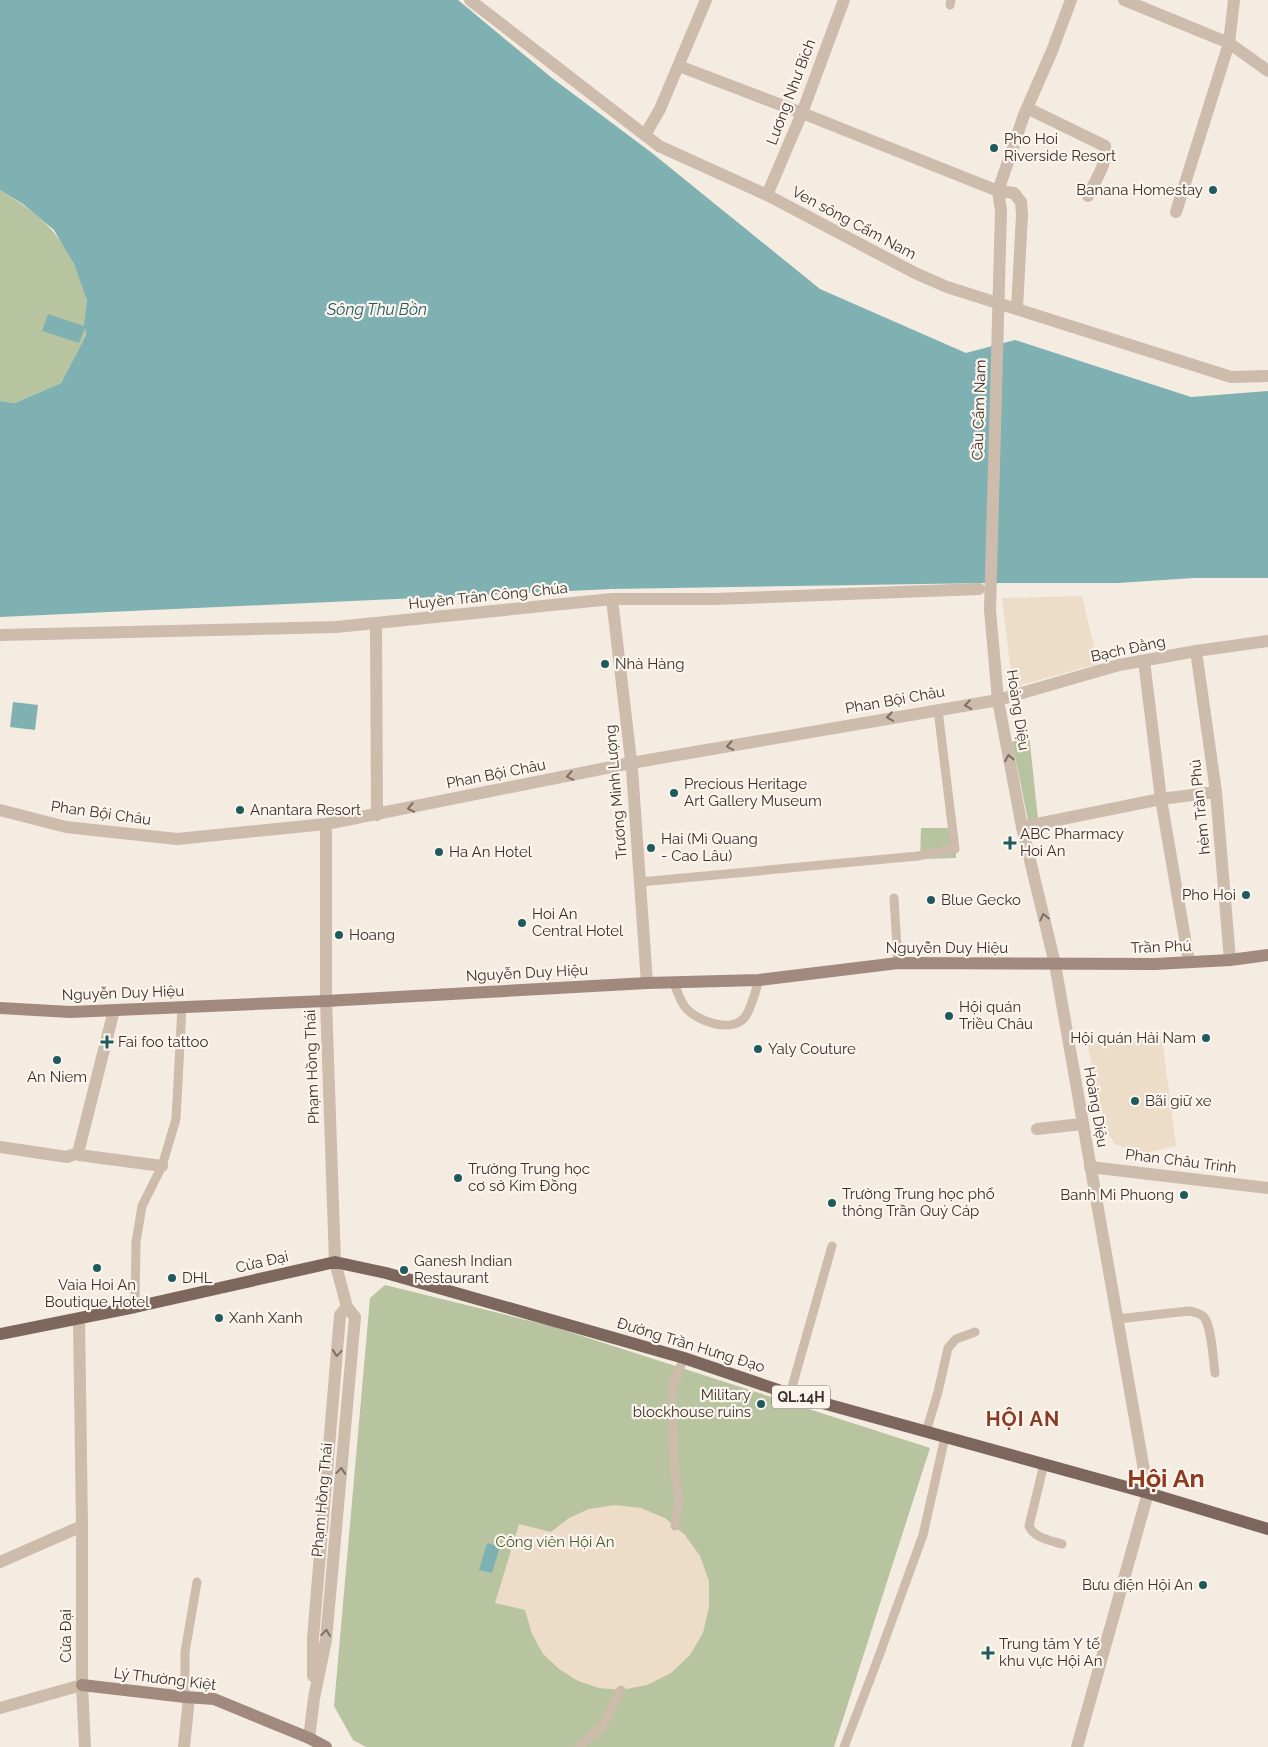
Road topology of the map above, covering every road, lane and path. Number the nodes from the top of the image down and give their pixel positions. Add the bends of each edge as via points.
1 (470, 0) edge
2 (706, 0) edge
3 (844, 0) edge
4 (1072, 0) edge
5 (1124, 0) edge
6 (1234, 0) edge
7 (1229, 42) junction
8 (679, 66) junction
9 (1268, 71) edge
10 (1027, 108) junction
11 (802, 113) junction
12 (645, 135) junction
13 (998, 191) junction
14 (768, 195) junction
15 (1088, 196) dead end
16 (1176, 212) dead end
17 (1017, 309) junction
18 (1268, 376) edge
19 (979, 588) dead end
20 (612, 599) junction
21 (990, 610) joint
22 (376, 624) junction
23 (0, 635) edge
24 (1268, 641) edge
25 (1196, 651) junction
26 (1144, 661) junction
27 (998, 700) junction
28 (938, 710) junction
29 (631, 763) junction
30 (1216, 792) junction
31 (1161, 799) junction
32 (0, 810) edge
33 (377, 815) junction
34 (326, 824) junction
35 (1022, 827) junction
36 (640, 882) junction
37 (894, 898) dead end
38 (1268, 955) edge
39 (1230, 960) junction
40 (1189, 962) junction
41 (898, 963) junction
42 (1055, 964) junction
43 (759, 980) junction
44 (673, 982) junction
45 (647, 983) junction
46 (326, 1001) junction
47 (182, 1007) junction
48 (0, 1008) edge
49 (114, 1010) junction
50 (1082, 1124) junction
51 (1036, 1129) dead end
52 (0, 1147) edge
53 (78, 1153) junction
54 (162, 1166) junction
55 (1090, 1167) junction
56 (1268, 1188) edge
57 (832, 1246) dead end
58 (334, 1262) junction
59 (135, 1307) junction
60 (347, 1307) junction
61 (79, 1319) junction
62 (1117, 1319) junction
63 (975, 1332) dead end
64 (0, 1334) edge
65 (684, 1358) junction
66 (1215, 1373) dead end
67 (790, 1394) junction
68 (926, 1432) junction
69 (945, 1437) junction
70 (1044, 1464) junction
71 (1148, 1493) junction
72 (324, 1503) junction
73 (339, 1505) junction
74 (82, 1526) junction
75 (675, 1526) dead end
76 (1268, 1529) edge
77 (1062, 1544) dead end
78 (0, 1562) edge
79 (197, 1582) dead end
80 (82, 1686) junction
81 (621, 1690) dead end
82 (187, 1697) junction
83 (314, 1698) junction
84 (0, 1708) edge
85 (309, 1738) junction
86 (85, 1747) edge
87 (184, 1747) edge
88 (326, 1747) edge
89 (579, 1747) edge
90 (844, 1747) edge
91 (1077, 1747) edge

1 - 12 street, Ven sông Cẩm Nam
2 - 8 street
3 - 11 street, Lương Như Bích
4 - 10 street
5 - 7 street
6 - 7 street
7 - 9 street
7 - 16 street
8 - 11 street
8 - 12 street
10 - 13 street
10 - 15 street via 1105,146 1105,160
11 - 13 street
11 - 14 street, Lương Như Bích
12 - 14 street, Ven sông Cẩm Nam via 659,146
13 - 17 street via 1014,193 1021,202
13 - 21 street, Cầu Cẩm Nam, bridge via 1001,211
14 - 17 street, Ven sông Cẩm Nam via 915,273 947,287
17 - 18 street, Ven sông Cẩm Nam via 1231,377
19 - 20 street, Huyền Trân Công Chúa
20 - 22 street, Huyền Trân Công Chúa
20 - 29 street, Trương Minh Lượng
21 - 27 street, Hoàng Diệu
22 - 23 street, Huyền Trân Công Chúa
22 - 33 street
24 - 25 street, Bạch Đằng
25 - 26 street, Bạch Đằng
25 - 30 street, hẻm Trần Phú
26 - 27 street, Bạch Đằng
26 - 31 street
27 -> 28 street, Phan Bội Châu
35 -> 27 street, Hoàng Diệu
28 -> 29 street, Phan Bội Châu
28 - 36 lane via 955,849 909,857
29 -> 33 street, Phan Bội Châu
29 - 36 street, Trương Minh Lượng
30 - 31 street
30 - 39 street, hẻm Trần Phú
31 - 35 street
31 - 40 street
32 - 34 street, Phan Bội Châu via 66,828 177,839
33 - 34 street, Phan Bội Châu
34 - 46 street, Phạm Hồng Thái
42 -> 35 street, Hoàng Diệu
36 - 45 street, Trương Minh Lượng
37 - 41 lane
38 - 39 main road, Trần Phú
39 - 40 main road, Trần Phú
40 - 42 main road, Trần Phú
41 - 42 main road, Nguyễn Duy Hiệu
41 - 43 main road, Nguyễn Duy Hiệu
42 - 50 street, Hoàng Diệu
43 - 44 main road, Nguyễn Duy Hiệu
43 - 44 lane via 744,1018 733,1024 702,1021 685,1007
44 - 45 main road, Nguyễn Duy Hiệu
45 - 46 main road, Nguyễn Duy Hiệu
46 - 47 main road, Nguyễn Duy Hiệu
46 - 58 street, Phạm Hồng Thái
47 - 49 main road, Nguyễn Duy Hiệu
47 - 54 lane via 176,1119
48 - 49 main road, Nguyễn Duy Hiệu via 70,1012
49 - 53 street
50 - 51 street
50 - 55 street, Hoàng Diệu
52 - 53 street via 67,1157
53 - 54 street
54 - 59 lane via 140,1215 136,1242
55 - 56 street, Phan Châu Trinh
55 - 62 street, Hoàng Diệu
57 - 67 lane
58 - 59 main road, Cửa Đại / QL.14H
58 - 60 street, Phạm Hồng Thái
58 - 65 main road, Đường Trần Hưng Đạo / QL.14H via 396,1276
59 - 61 main road, Cửa Đại / QL.14H
60 -> 72 street, Phạm Hồng Thái via 340,1315
73 -> 60 street, Phạm Hồng Thái via 355,1317
61 - 64 main road, Cửa Đại / QL.14H
61 - 74 street, Cửa Đại
62 - 66 lane via 1189,1311 1198,1313 1207,1324
62 - 71 street, Hoàng Diệu
63 - 68 lane via 956,1339 948,1348
65 - 67 main road, Đường Trần Hưng Đạo / QL.14H
65 - 75 lane via 672,1387 674,1465 679,1500
67 - 68 main road, Đường Trần Hưng Đạo / QL.14H
68 - 69 main road, Đường Trần Hưng Đạo / QL.14H
69 - 70 main road, Đường Trần Hưng Đạo / QL.14H
69 - 90 lane via 923,1534
70 - 71 main road, Đường Trần Hưng Đạo / QL.14H
70 - 77 lane via 1029,1526 1036,1535
71 - 76 main road, Đường Trần Hưng Đạo / QL.14H
71 - 91 street
72 - 73 street
72 - 83 street, Phạm Hồng Thái via 313,1638
83 -> 73 street, Phạm Hồng Thái via 326,1640
74 - 78 street
74 - 80 street, Cửa Đại
79 - 82 lane via 185,1652
80 - 82 main road, Lý Thường Kiệt
80 - 84 street
80 - 86 street, Cửa Đại
81 - 89 lane via 602,1727
82 - 85 main road, Lý Thường Kiệt via 214,1699
82 - 87 street
83 - 85 street, Phạm Hồng Thái
85 - 88 main road, Lý Thường Kiệt

